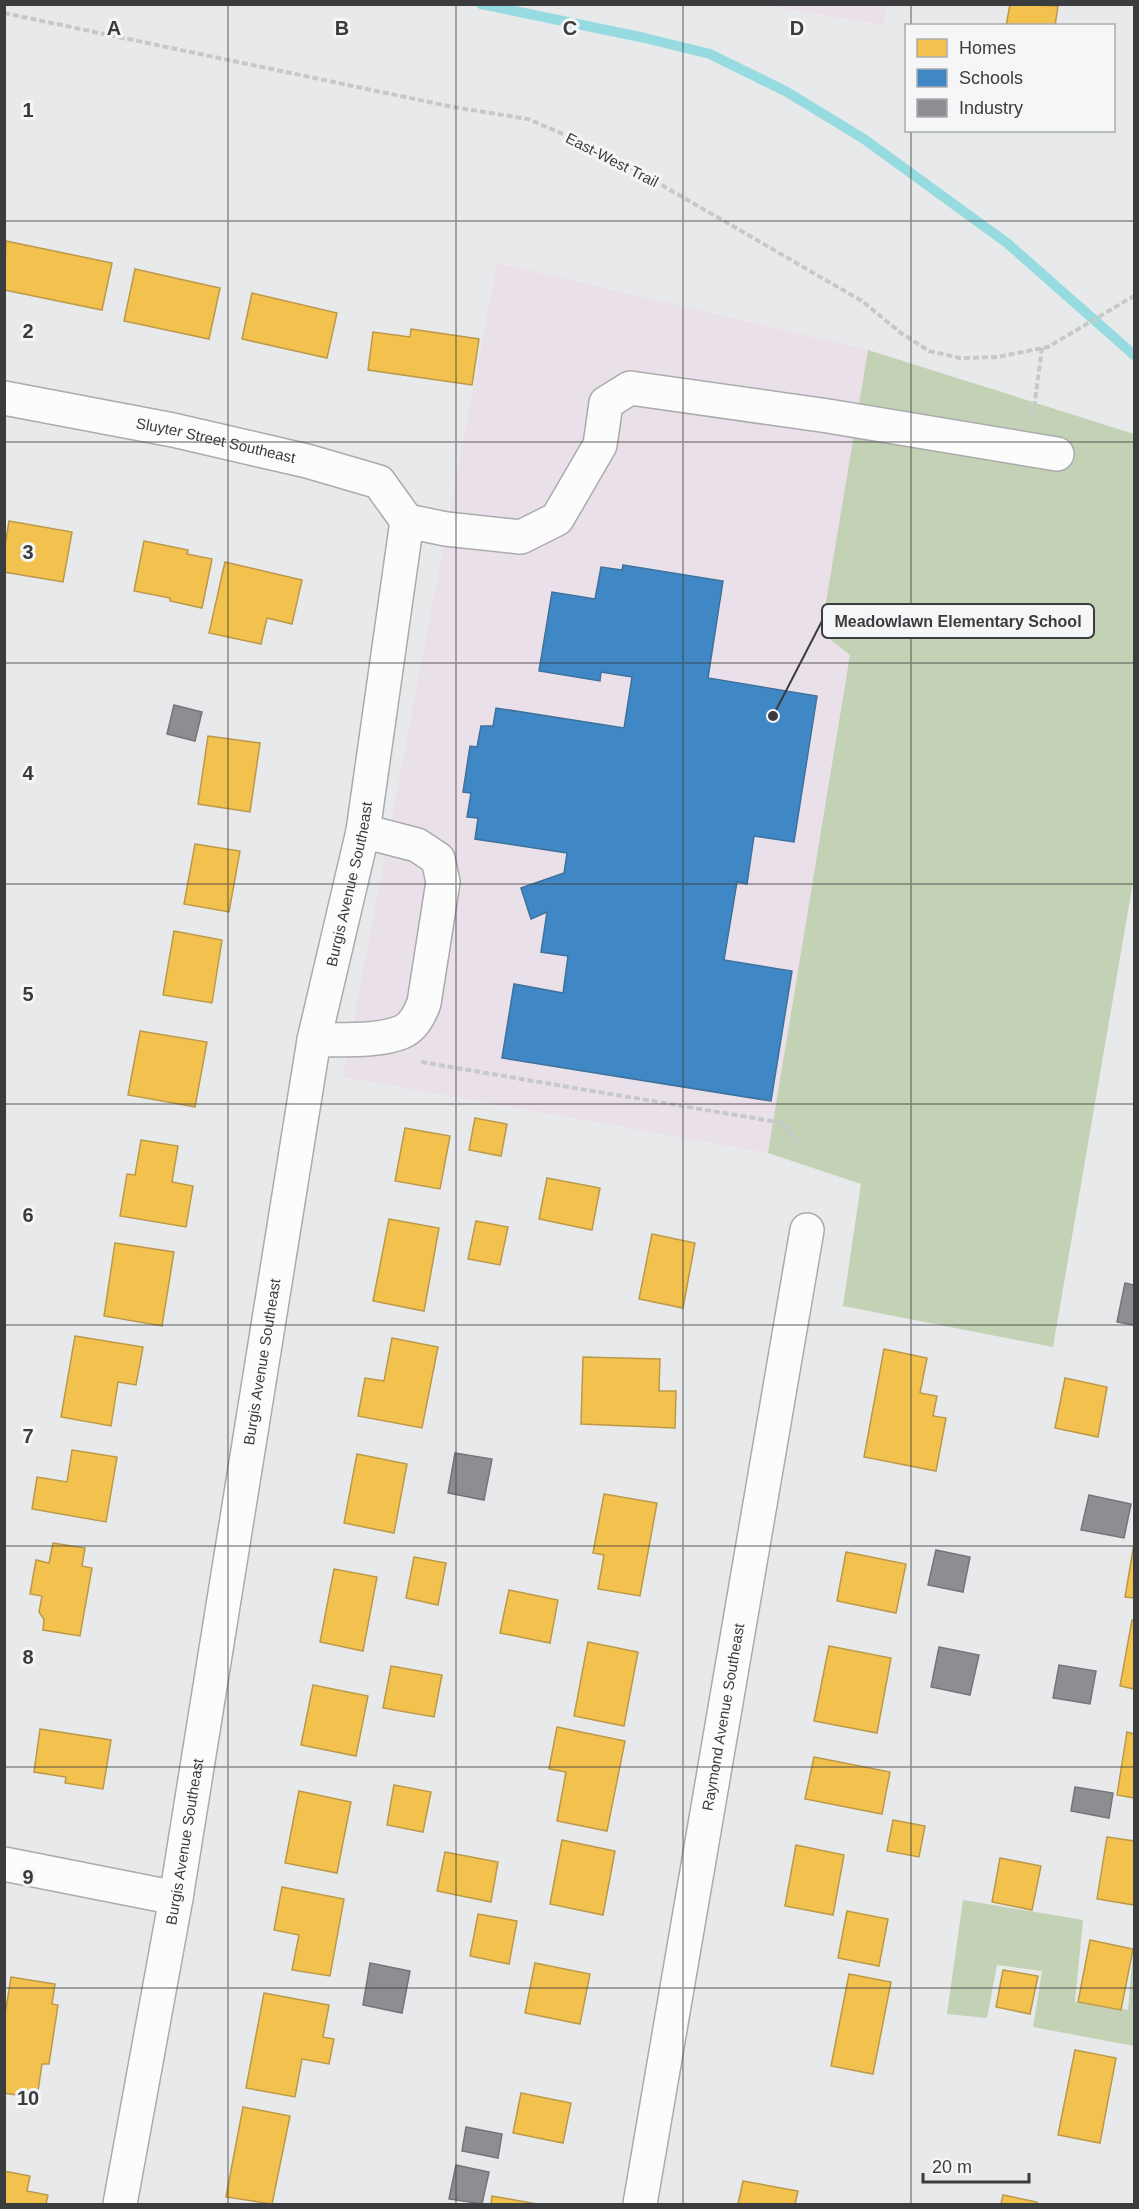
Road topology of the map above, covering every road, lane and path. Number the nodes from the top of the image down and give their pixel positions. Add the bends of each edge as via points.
1 (4, 13) edge
2 (1132, 297) edge
3 (1042, 348) junction
4 (4, 398) edge
5 (1042, 452) joint
6 (407, 521) junction
7 (363, 831) junction
8 (314, 1040) junction
9 (411, 1060) dead end
10 (797, 1143) dead end
11 (807, 1230) dead end
12 (4, 1864) edge
13 (176, 1898) junction
14 (120, 2205) edge
15 (640, 2205) edge

1 - 3 path, East-West Trail via 453,107 528,119 603,151 852,295 929,351 960,358 997,357
2 - 3 path, East-West Trail
3 - 5 path
4 - 6 street, Sluyter Street Southeast via 173,430 379,482
5 - 6 street via 630,388 606,403 600,444 557,519 520,537
6 - 7 street, Burgis Avenue Southeast
7 - 8 street, Burgis Avenue Southeast
7 - 8 street via 417,844 438,860 443,882 424,1003 417,1019 404,1032
8 - 13 street, Burgis Avenue Southeast
9 - 10 path via 783,1123
11 - 15 street, Raymond Avenue Southeast
12 - 13 street
13 - 14 street, Burgis Avenue Southeast

